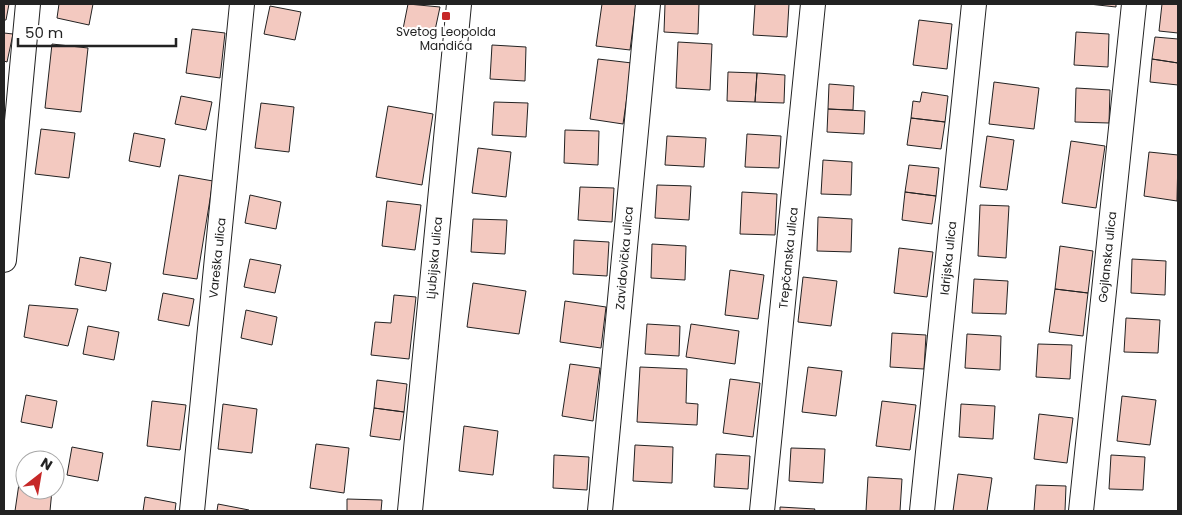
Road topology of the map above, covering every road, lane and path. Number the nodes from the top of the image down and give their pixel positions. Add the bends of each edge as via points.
1 (28, 4) edge
2 (242, 4) edge
3 (458, 4) edge
4 (648, 4) edge
5 (814, 4) edge
6 (974, 4) edge
7 (1134, 4) edge
8 (4, 260) edge
9 (192, 511) edge
10 (410, 511) edge
11 (600, 511) edge
12 (762, 511) edge
13 (922, 511) edge
14 (1081, 511) edge

1 - 8 street
2 - 9 street, Vareška ulica
3 - 10 street, Ljubijska ulica
4 - 11 street, Zavidovička ulica
5 - 12 street, Trepčanska ulica
6 - 13 street, Idrijska ulica
7 - 14 street, Gojlanska ulica

